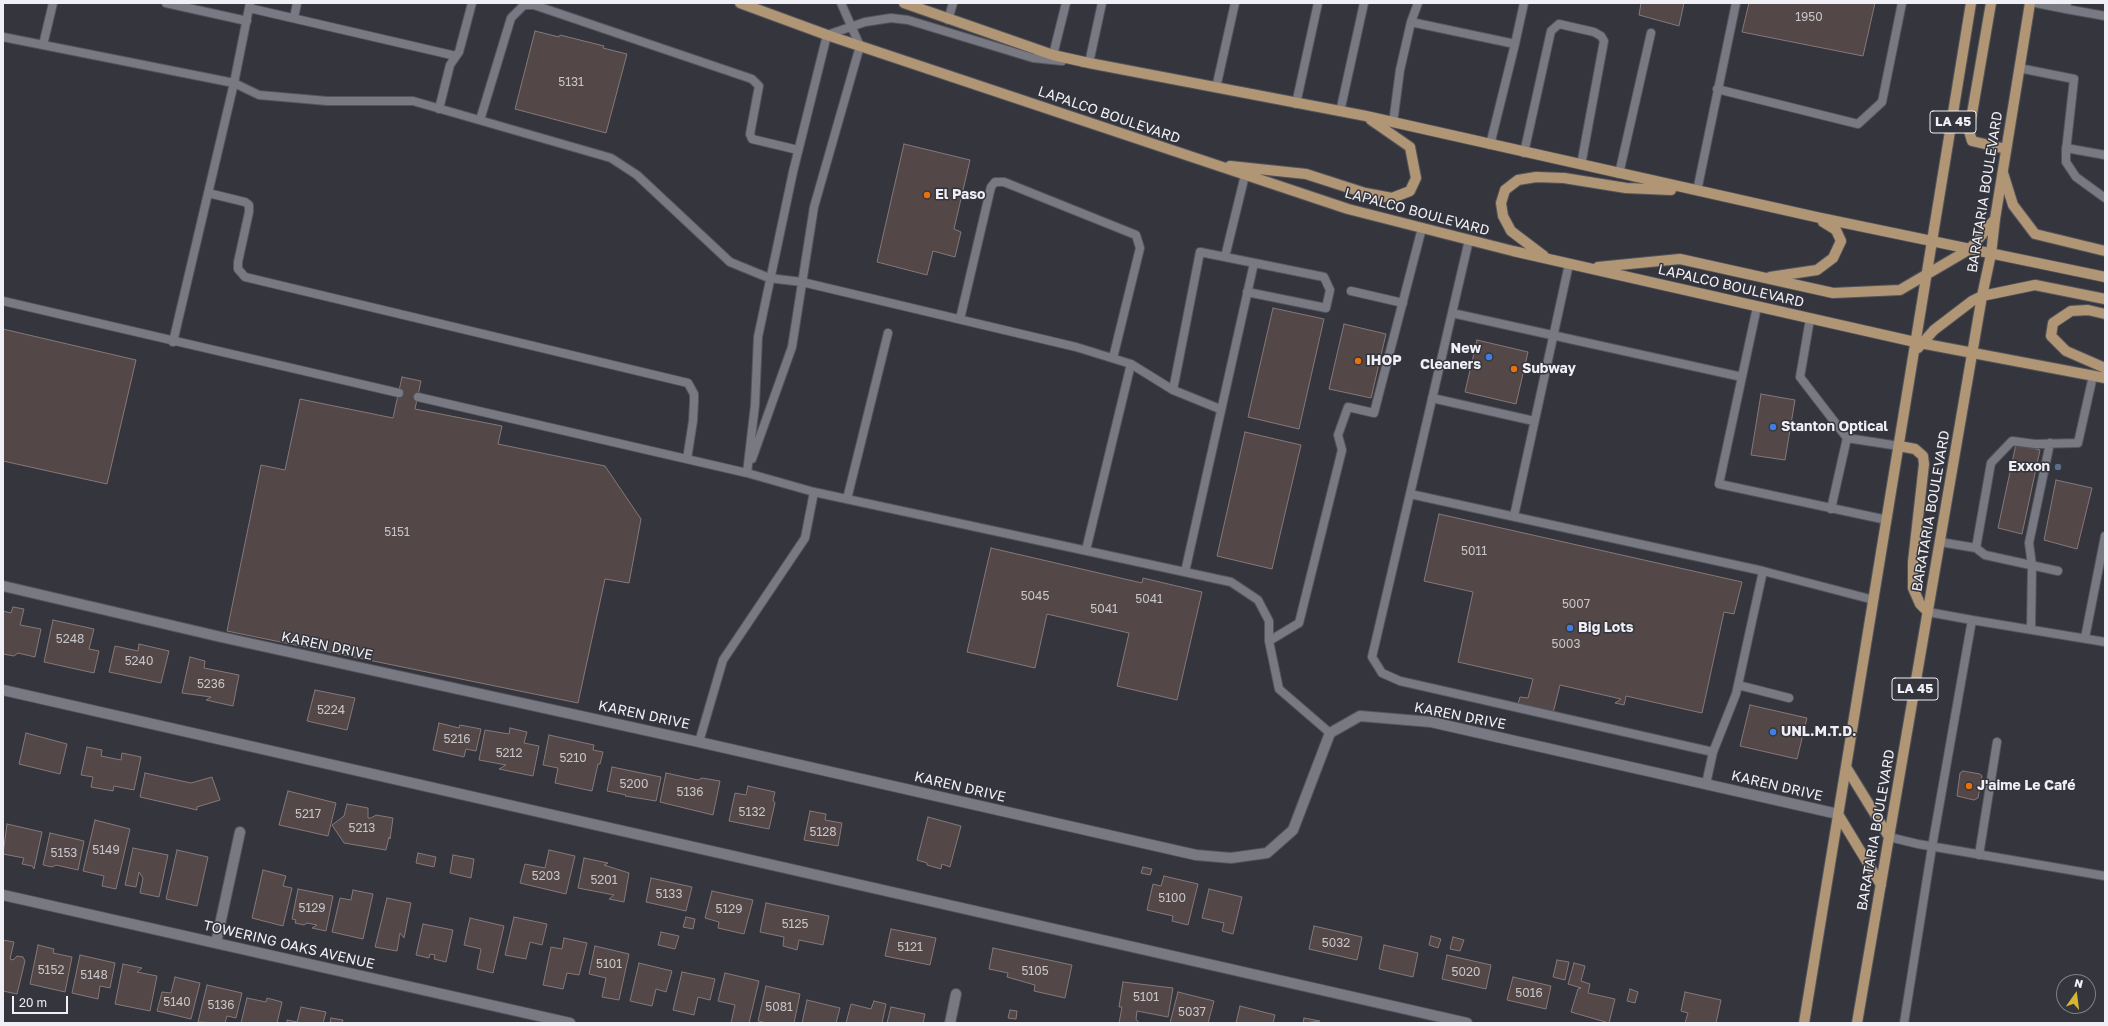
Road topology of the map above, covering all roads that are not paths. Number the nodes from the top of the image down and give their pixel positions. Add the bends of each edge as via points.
1 (53, 3) edge
2 (297, 3) edge
3 (472, 3) edge
4 (740, 3) edge
5 (841, 3) edge
6 (904, 3) edge
7 (953, 3) edge
8 (1066, 3) edge
9 (1102, 3) edge
10 (1235, 3) edge
11 (1318, 3) edge
12 (1364, 3) edge
13 (1418, 3) edge
14 (1524, 3) edge
15 (1736, 3) edge
16 (1902, 3) edge
17 (1971, 3) edge
18 (1991, 3) edge
19 (2030, 3) edge
20 (2036, 3) edge
21 (170, 4) edge
22 (250, 5) edge
23 (2067, 6) edge
24 (2105, 16) edge
25 (294, 18) junction
26 (948, 20) junction
27 (247, 21) junction
28 (1411, 22) junction
29 (852, 27) junction
30 (1651, 32) dead end
31 (827, 35) junction
32 (3, 37) edge
33 (44, 45) junction
34 (860, 46) junction
35 (1515, 48) junction
36 (1053, 55) junction
37 (456, 56) junction
38 (1089, 63) junction
39 (2019, 68) junction
40 (234, 83) junction
41 (1216, 88) junction
42 (1717, 89) junction
43 (1296, 104) junction
44 (439, 109) junction
45 (1340, 112) junction
46 (1366, 116) junction
47 (480, 120) junction
48 (1393, 123) junction
49 (1490, 145) junction
50 (2066, 148) junction
51 (2006, 149) junction
52 (798, 150) junction
53 (1524, 153) junction
54 (2105, 155) edge
55 (1210, 164) junction
56 (1581, 165) junction
57 (2002, 170) junction
58 (1619, 174) junction
59 (1245, 175) junction
60 (1697, 191) junction
61 (208, 193) junction
62 (2105, 198) edge
63 (1816, 217) junction
64 (1995, 219) junction
65 (1422, 228) junction
66 (1469, 240) junction
67 (1932, 241) junction
68 (1970, 249) junction
69 (2105, 251) edge
70 (1991, 254) junction
71 (1225, 257) junction
72 (1548, 259) junction
73 (1254, 263) junction
74 (1569, 264) junction
75 (1588, 268) junction
76 (1926, 274) junction
77 (2105, 277) edge
78 (769, 278) junction
79 (1762, 278) junction
80 (802, 282) junction
81 (1351, 291) dead end
82 (1247, 292) junction
83 (1982, 296) junction
84 (2105, 299) edge
85 (3, 301) edge
86 (1403, 303) junction
87 (1757, 307) junction
88 (1452, 313) junction
89 (2105, 314) edge
90 (960, 319) junction
91 (1810, 319) junction
92 (888, 333) dead end
93 (1552, 335) junction
94 (173, 342) junction
95 (1918, 343) junction
96 (1972, 354) junction
97 (1113, 358) junction
98 (1131, 364) junction
99 (2105, 368) edge
100 (2093, 376) junction
101 (1742, 377) junction
102 (2105, 378) edge
103 (1173, 390) junction
104 (399, 393) dead end
105 (418, 397) dead end
106 (1432, 398) junction
107 (1220, 409) junction
108 (1534, 420) junction
109 (1847, 438) junction
110 (2050, 443) junction
111 (1899, 446) junction
112 (687, 459) junction
113 (747, 473) junction
114 (814, 492) junction
115 (1410, 494) junction
116 (847, 499) junction
117 (1831, 509) junction
118 (1514, 516) junction
119 (1887, 520) junction
120 (2105, 536) edge
121 (1940, 542) junction
122 (1976, 548) junction
123 (1086, 550) junction
124 (2032, 565) junction
125 (1763, 571) junction
126 (2058, 571) dead end
127 (1185, 572) junction
128 (3, 586) edge
129 (1874, 600) junction
130 (1928, 612) junction
131 (1972, 620) junction
132 (2031, 630) junction
133 (2085, 638) junction
134 (1269, 641) junction
135 (2105, 642) edge
136 (1738, 685) junction
137 (3, 690) edge
138 (1789, 698) dead end
139 (1330, 733) junction
140 (699, 742) junction
141 (1997, 742) dead end
142 (1713, 752) junction
143 (1846, 766) junction
144 (1706, 784) junction
145 (1838, 814) junction
146 (240, 832) dead end
147 (1889, 837) junction
148 (1932, 847) junction
149 (1979, 855) junction
150 (2105, 876) edge
151 (1881, 885) junction
152 (3, 895) edge
153 (216, 943) junction
154 (956, 994) dead end
155 (570, 1023) edge
156 (950, 1023) edge
157 (1468, 1023) edge
158 (1804, 1023) edge
159 (1857, 1023) edge
160 (1904, 1023) edge

1 - 33 lane
2 - 25 lane
3 - 37 lane
4 - 31 main road, LAPALCO BOULEVARD
5 - 29 lane
6 - 26 main road
7 - 26 lane
8 - 36 lane
9 - 38 lane
10 - 41 lane
11 - 43 lane
12 - 45 lane
13 - 28 lane
14 - 35 lane
15 - 42 lane
16 - 42 lane via 1882,102 1858,124
17 - 67 main road, LA 45
18 - 51 main road via 1969,130 1972,141
19 - 39 main road, BARATARIA BOULEVARD / LA 45
20 - 23 lane
21 - 27 lane
22 - 25 lane
22 - 27 lane
23 - 24 lane
25 - 37 lane
26 - 36 main road
27 - 40 lane
28 - 35 lane
28 - 48 lane via 1400,70
29 - 31 lane
29 - 34 lane
29 - 38 lane via 891,18 908,20 1033,58
30 - 58 lane
31 - 34 main road, LAPALCO BOULEVARD
31 - 52 lane
32 - 33 lane
33 - 40 lane
34 - 55 main road, LAPALCO BOULEVARD
34 - 80 lane via 814,207
35 - 49 lane
36 - 38 main road
37 - 44 lane via 450,65
38 - 41 main road
39 - 50 lane via 2074,79
39 - 51 main road, BARATARIA BOULEVARD / LA 45
40 - 44 lane via 258,95 327,101 413,101
40 - 61 lane
41 - 43 main road
42 - 60 lane
43 - 45 main road
44 - 47 lane
45 - 46 main road
46 - 48 main road
46 - 55 main road via 1410,147 1416,178 1410,190 1392,198 1365,193 1306,174
47 - 52 lane via 512,18 524,5 534,5 752,79 759,86 750,134 752,139
47 - 78 lane via 611,158 637,175 730,262
48 - 49 main road
49 - 53 main road
50 - 54 lane
50 - 62 lane via 2066,162 2076,177
51 - 57 main road, BARATARIA BOULEVARD / LA 45
52 - 78 lane
53 - 56 main road
53 - 56 lane via 1552,31 1559,24 1598,34 1603,38 1604,46
55 - 59 main road, LAPALCO BOULEVARD
56 - 58 main road
57 - 64 main road, BARATARIA BOULEVARD / LA 45
57 - 69 main road via 2013,205 2035,234
58 - 60 main road
59 - 65 main road, LAPALCO BOULEVARD via 1348,209
59 - 71 lane
60 - 63 main road
60 - 72 main road via 1626,188 1564,178 1536,177 1518,180 1505,190 1501,203 1503,216 1511,230
61 - 94 lane
61 - 112 lane via 249,205 238,262 238,270 244,277 688,383 694,394 694,402
63 - 67 main road
63 - 79 main road via 1836,230 1841,241 1833,258 1817,270
64 - 68 main road
64 - 70 main road, BARATARIA BOULEVARD / LA 45
65 - 66 main road, LAPALCO BOULEVARD
65 - 86 lane
66 - 72 main road, LAPALCO BOULEVARD
66 - 88 lane
67 - 68 main road
67 - 76 main road, LA 45
68 - 70 main road
68 - 76 main road
70 - 77 main road
70 - 83 main road, BARATARIA BOULEVARD / LA 45
71 - 73 lane
71 - 103 lane via 1200,252
72 - 74 main road, LAPALCO BOULEVARD
73 - 82 lane
73 - 82 lane via 1324,277 1330,290 1326,308
74 - 75 main road, LAPALCO BOULEVARD
74 - 93 lane
75 - 79 main road via 1680,259
75 - 87 main road, LAPALCO BOULEVARD
76 - 79 main road via 1900,290 1833,293
76 - 95 main road, LA 45
78 - 80 lane
78 - 113 lane via 758,337 755,405
80 - 90 lane
80 - 113 lane via 792,347
81 - 86 lane
82 - 107 lane
83 - 84 main road via 2035,286
83 - 95 main road
83 - 96 main road, BARATARIA BOULEVARD / LA 45
85 - 94 lane
86 - 134 lane via 1374,413 1348,407 1338,434 1342,450 1299,624
87 - 91 main road, LAPALCO BOULEVARD
87 - 101 lane
88 - 93 lane
88 - 106 lane
89 - 99 main road via 2088,310 2071,311 2053,323 2051,336 2066,350
90 - 97 lane
90 - 97 lane via 991,187 995,182 1004,182 1136,235 1140,248
91 - 95 main road, LAPALCO BOULEVARD
91 - 109 lane via 1800,377
92 - 116 lane
93 - 101 lane
93 - 108 lane
94 - 104 lane
95 - 96 main road, LAPALCO BOULEVARD
95 - 111 main road, LA 45 via 1913,354
96 - 100 main road, LAPALCO BOULEVARD
96 - 121 main road, BARATARIA BOULEVARD / LA 45
97 - 98 lane
98 - 103 lane
98 - 123 lane
100 - 102 main road, LAPALCO BOULEVARD
100 - 110 lane via 2078,443
101 - 117 lane via 1719,484
103 - 107 lane
105 - 112 lane
106 - 108 lane
106 - 115 lane
107 - 127 lane
108 - 118 lane
109 - 111 lane
109 - 117 lane
110 - 122 lane via 2012,441 1991,464
110 - 124 lane via 2029,543
111 - 119 main road, LA 45
111 - 130 main road via 1915,449 1924,460 1913,562 1913,588 1920,604
112 - 113 lane
113 - 114 lane
114 - 116 lane
114 - 140 lane via 805,538 723,660
115 - 118 lane
115 - 142 lane via 1372,657 1382,673 1400,681
116 - 123 lane
117 - 119 lane
118 - 125 lane
119 - 129 main road, LA 45
120 - 133 lane
121 - 122 lane
121 - 130 main road, BARATARIA BOULEVARD / LA 45
122 - 124 lane via 1985,555
123 - 127 lane
124 - 126 lane
124 - 132 lane
125 - 129 lane
125 - 136 lane
127 - 134 lane via 1231,582 1258,600 1269,621
128 - 140 street, KAREN DRIVE via 221,637
129 - 143 main road, LA 45
130 - 131 lane
130 - 147 main road, BARATARIA BOULEVARD / LA 45
131 - 132 lane
131 - 148 lane
132 - 133 lane
133 - 135 lane
134 - 139 lane via 1279,689
136 - 138 lane
136 - 142 lane
137 - 157 street
139 - 140 street, KAREN DRIVE via 1293,830 1267,852 1231,858 1196,855
139 - 144 street, KAREN DRIVE via 1360,716 1431,722
141 - 149 lane
142 - 144 lane
143 - 145 main road, LA 45
143 - 147 main road
144 - 145 street, KAREN DRIVE
145 - 151 main road
145 - 158 main road, LA 45
146 - 153 street
147 - 148 lane
147 - 151 main road, BARATARIA BOULEVARD / LA 45
148 - 149 lane
148 - 160 lane
149 - 150 lane
151 - 159 main road, BARATARIA BOULEVARD / LA 45
152 - 153 street, TOWERING OAKS AVENUE
153 - 155 street, TOWERING OAKS AVENUE
154 - 156 street

